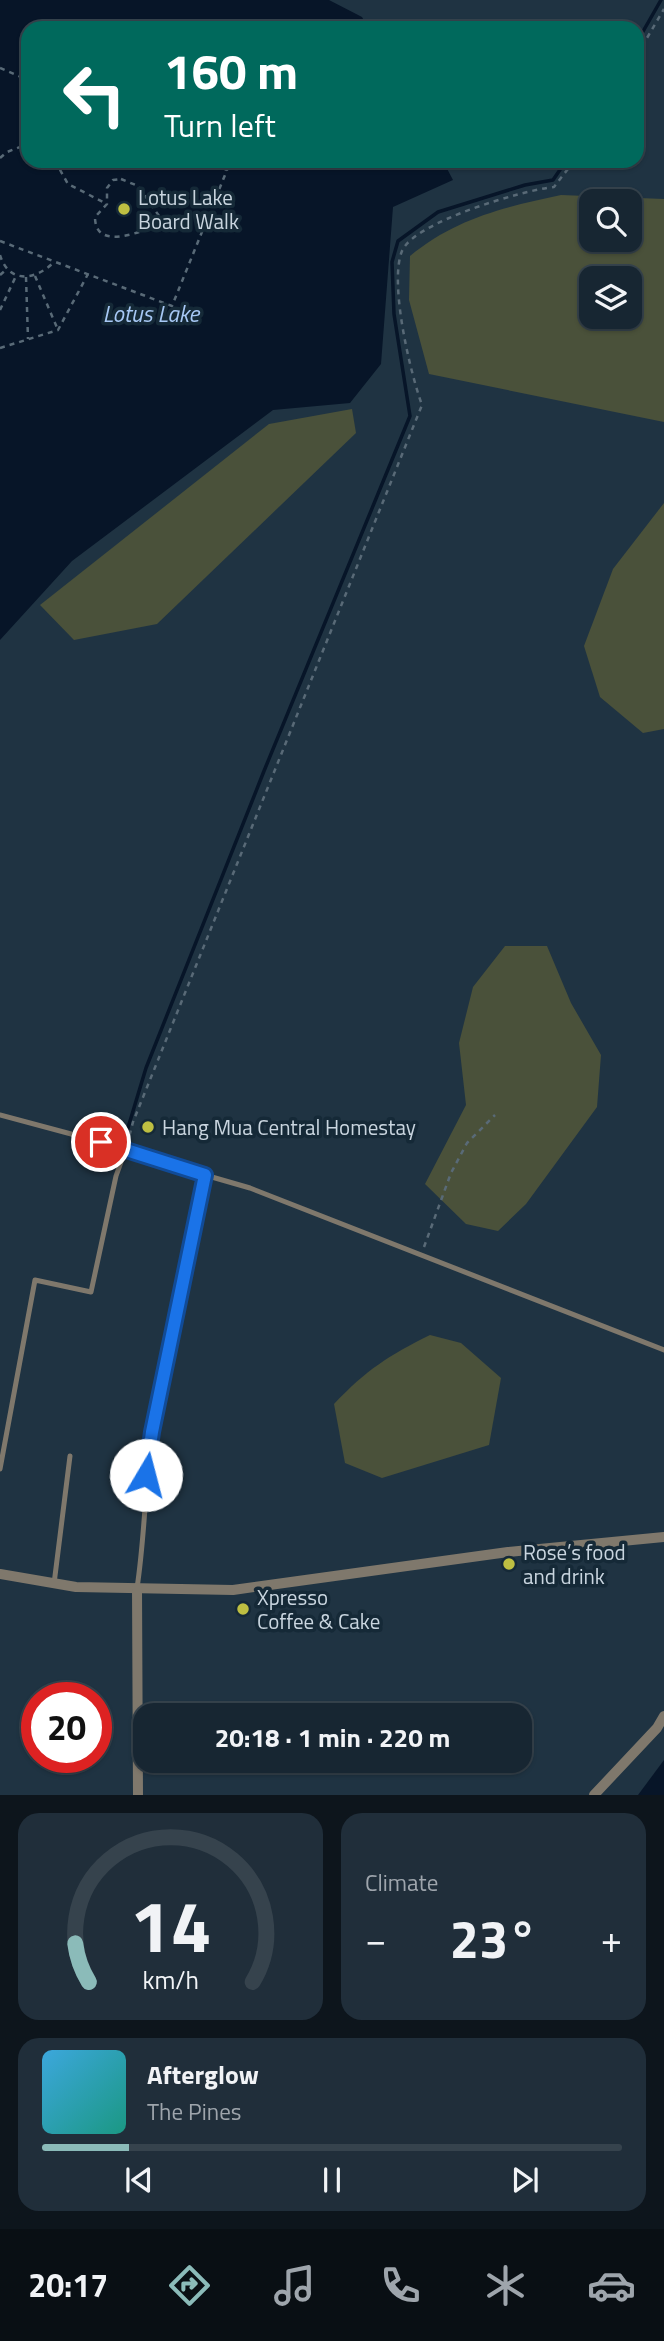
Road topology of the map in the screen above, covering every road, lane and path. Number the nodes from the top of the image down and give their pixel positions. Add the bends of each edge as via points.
1 (664, 9) edge
2 (644, 43) edge
3 (0, 68) edge
4 (21, 77) edge
5 (21, 147) edge
6 (0, 158) edge
7 (59, 168) edge
8 (223, 168) edge
9 (569, 168) edge
10 (107, 204) junction
11 (0, 242) edge
12 (0, 255) edge
13 (1, 261) edge
14 (55, 261) junction
15 (7, 269) junction
16 (89, 274) junction
17 (0, 275) edge
18 (16, 276) junction
19 (35, 276) junction
20 (26, 277) junction
21 (0, 310) edge
22 (58, 330) junction
23 (28, 339) junction
24 (0, 348) edge
25 (0, 1115) edge
26 (495, 1115) dead end
27 (125, 1151) junction
28 (205, 1175) junction
29 (422, 1254) junction
30 (664, 1350) edge
31 (70, 1456) dead end
32 (0, 1469) edge
33 (664, 1537) edge
34 (0, 1574) edge
35 (54, 1584) junction
36 (138, 1588) junction
37 (664, 1716) edge
38 (138, 1795) edge
39 (594, 1795) edge

1 - 2 path
3 - 4 path
5 - 6 path
7 - 10 path via 68,184
8 - 16 path via 227,170 172,306
9 - 27 path via 554,187 499,198 464,212 425,231 402,249 400,302 422,405
10 - 10 path via 95,217 95,226 106,236 164,223 130,181 113,180 107,188
11 - 14 path
12 - 13 path
13 - 15 path
14 - 16 path
14 - 19 path
15 - 17 path
15 - 18 path
16 - 22 path
18 - 20 path
18 - 21 path
19 - 20 path
19 - 22 path
20 - 23 path
22 - 23 path
23 - 24 path
25 - 27 lane
26 - 29 path via 467,1143 451,1173
27 - 28 lane
27 - 32 lane via 91,1292 35,1280
28 - 29 lane
28 - 36 lane via 152,1432
29 - 30 lane
31 - 35 lane
33 - 36 street via 508,1552 233,1590
34 - 35 street
35 - 36 street
36 - 38 street
37 - 39 street

